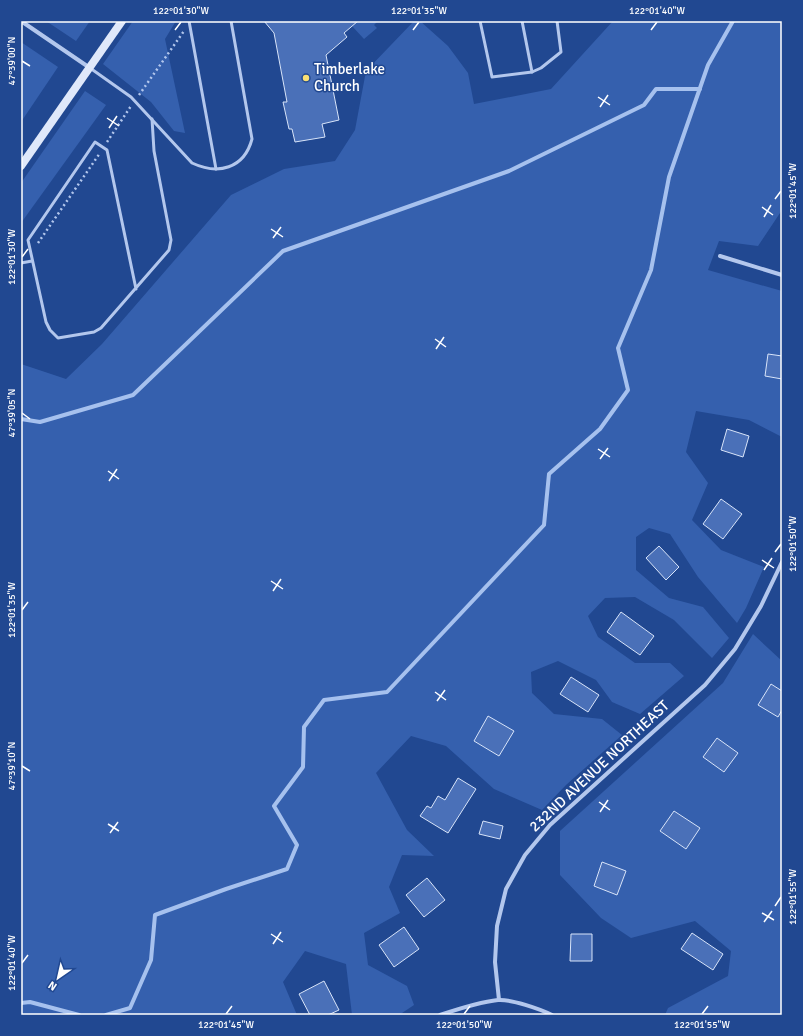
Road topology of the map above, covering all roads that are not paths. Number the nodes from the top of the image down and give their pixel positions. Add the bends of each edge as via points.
1 (21, 21) edge
2 (122, 21) edge
3 (231, 21) edge
4 (480, 21) edge
5 (522, 21) edge
6 (557, 21) edge
7 (189, 22) edge
8 (90, 68) junction
9 (532, 72) junction
10 (152, 120) junction
11 (21, 166) edge
12 (216, 169) junction
13 (720, 256) dead end
14 (32, 261) junction
15 (21, 263) edge
16 (782, 275) edge
17 (136, 289) junction
18 (782, 562) edge
19 (499, 1000) junction
20 (440, 1015) edge
21 (552, 1015) edge

1 - 8 street
2 - 8 street
3 - 12 lane via 252,139 249,150 242,160 228,168
4 - 9 lane via 492,77
5 - 9 lane
6 - 9 lane via 562,52
7 - 12 lane
8 - 10 lane via 135,101
8 - 11 street
10 - 12 lane via 192,163 203,168
10 - 17 lane via 154,151 171,240 169,250
13 - 16 street
14 - 15 lane
14 - 17 lane via 46,322 58,338 94,332 101,328
14 - 17 lane via 28,240 95,142 107,150
18 - 19 street, 232ND AVENUE NORTHEAST via 735,649 705,685 550,825 525,855 506,889 497,926 495,962
19 - 20 street
19 - 21 street via 538,1008

